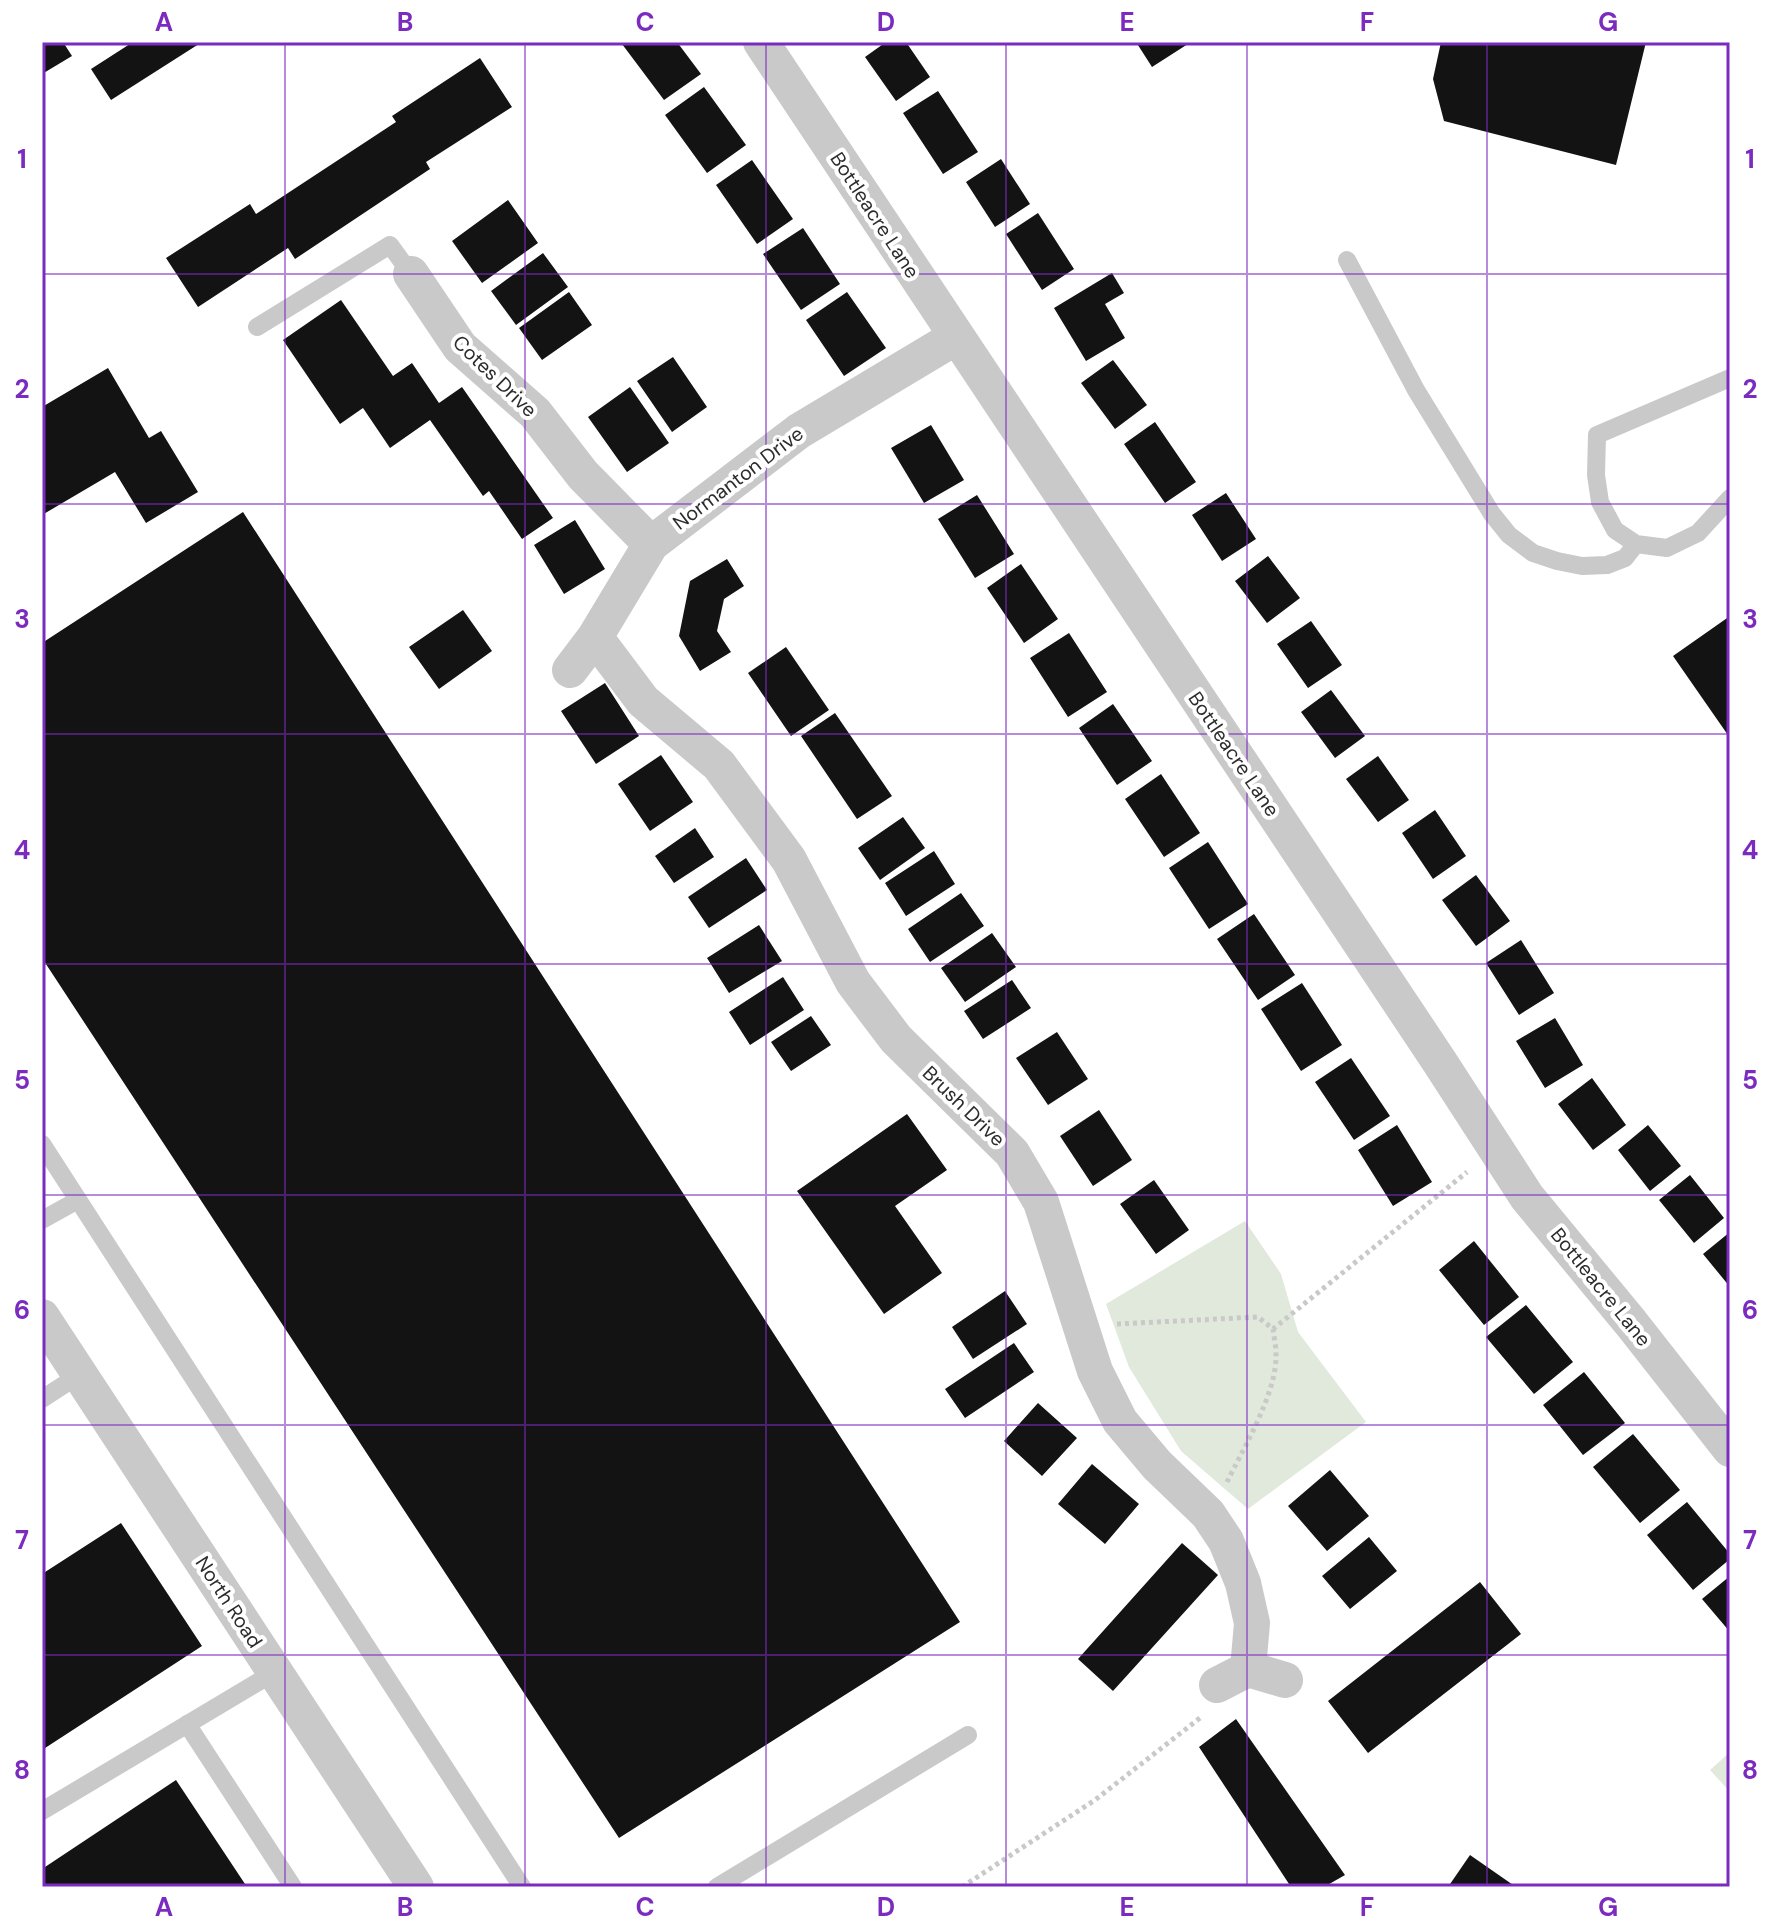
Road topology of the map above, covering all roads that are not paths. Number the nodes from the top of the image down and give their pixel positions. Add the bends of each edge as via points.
1 (761, 42) edge
2 (1347, 260) dead end
3 (411, 274) joint
4 (257, 327) dead end
5 (956, 337) junction
6 (1730, 378) edge
7 (1730, 498) edge
8 (651, 544) junction
9 (1636, 544) junction
10 (595, 637) junction
11 (570, 670) dead end
12 (42, 1144) edge
13 (78, 1200) junction
14 (42, 1220) edge
15 (42, 1317) edge
16 (79, 1375) junction
17 (42, 1399) edge
18 (1730, 1449) edge
19 (275, 1672) junction
20 (1285, 1680) dead end
21 (187, 1724) junction
22 (968, 1735) dead end
23 (42, 1811) edge
24 (293, 1887) edge
25 (416, 1887) edge
26 (522, 1887) edge
27 (717, 1887) edge

1 - 5 street, Bottleacre Lane
2 - 9 lane via 1416,390 1509,535 1533,553 1582,566 1625,558
3 - 4 lane via 390,245
3 - 8 street, Cotes Drive via 460,347 535,413 583,475
5 - 8 street, Normanton Drive via 799,431
5 - 18 street, Bottleacre Lane via 1527,1197
6 - 9 lane via 1597,435 1600,502 1615,530
7 - 9 lane via 1698,533 1667,548
8 - 10 street, Normanton Drive
10 - 11 street, Normanton Drive
10 - 20 street, Brush Drive via 643,701 719,765 789,860 853,982 896,1039 1012,1153 1041,1202 1095,1371 1120,1421 1208,1514 1226,1541 1252,1623 1232,1677
12 - 13 lane
13 - 14 lane
13 - 26 lane
15 - 16 street, North Road
16 - 17 lane
16 - 19 street, North Road
19 - 21 lane
19 - 25 street, North Road
21 - 23 lane
21 - 24 lane
22 - 27 lane

